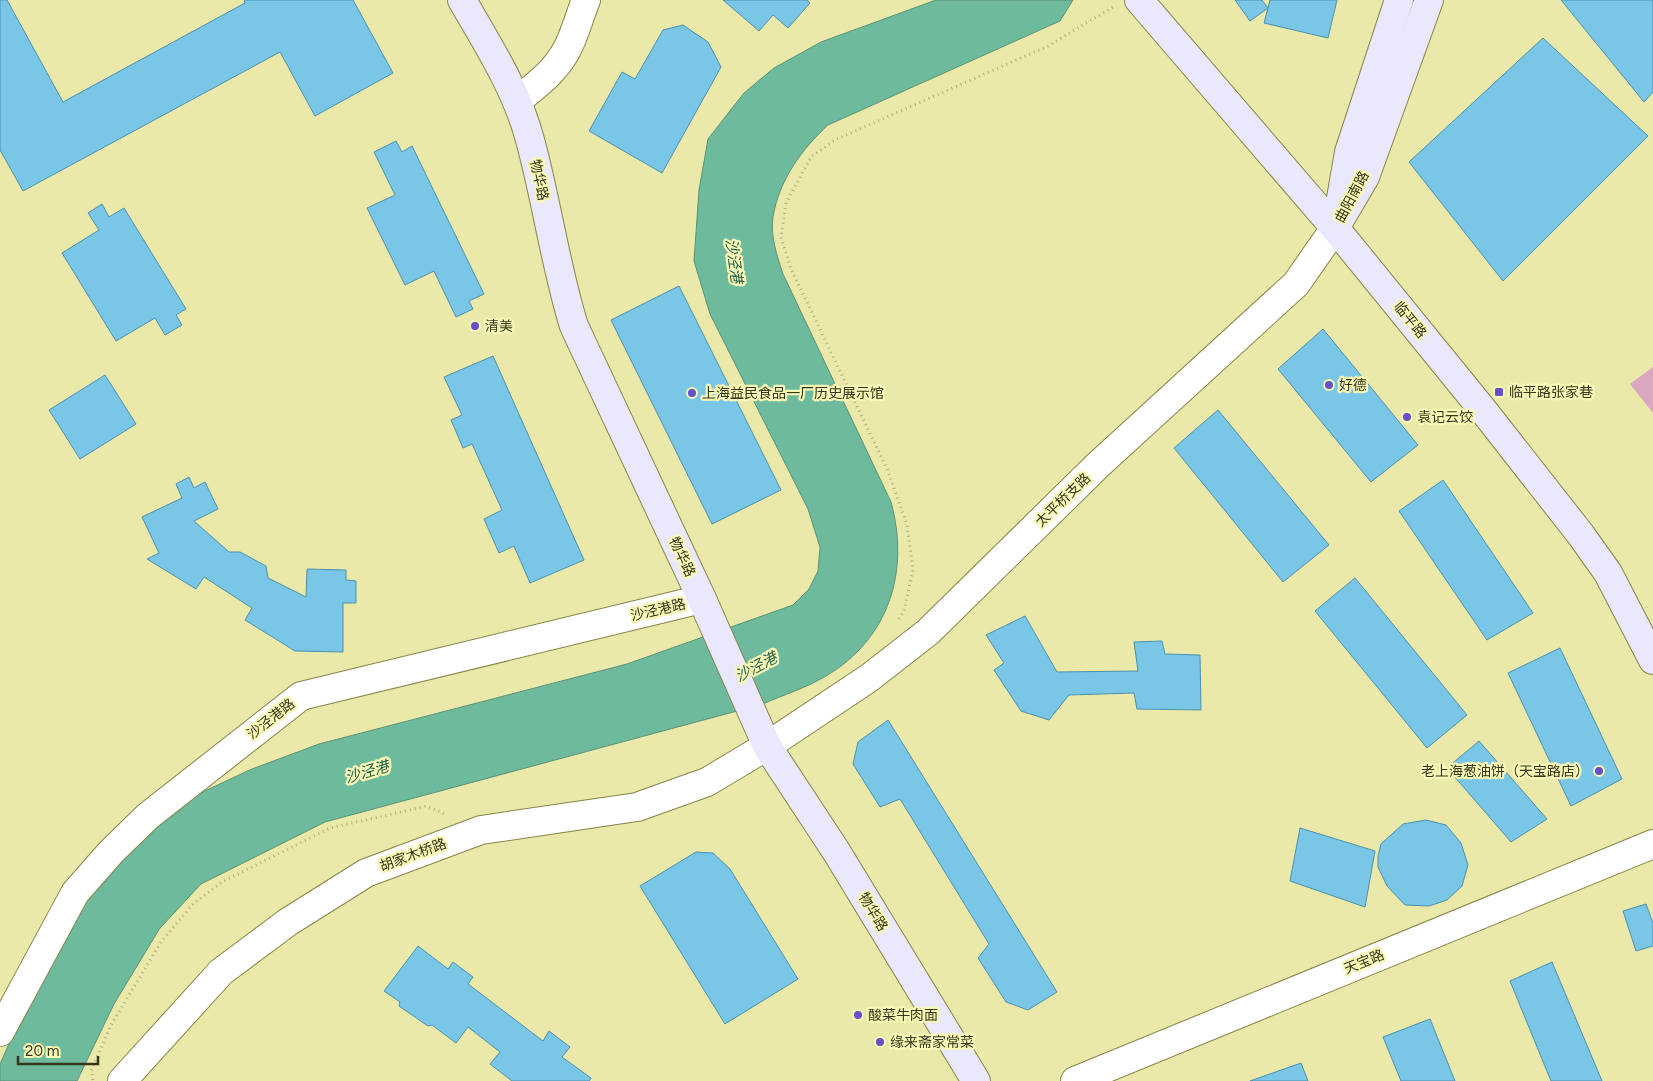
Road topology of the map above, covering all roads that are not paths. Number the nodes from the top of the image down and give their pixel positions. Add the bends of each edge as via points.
1 (462, 0) edge
2 (586, 0) edge
3 (1399, 0) edge
4 (1429, 0) edge
5 (1128, 2) edge
6 (516, 101) junction
7 (1335, 228) junction
8 (702, 600) junction
9 (1653, 660) edge
10 (767, 746) junction
11 (1653, 844) edge
12 (0, 1032) edge
13 (122, 1081) edge
14 (976, 1081) edge
15 (1075, 1081) edge

1 - 6 main road, 物华路
2 - 6 street via 572,39 559,61 544,79
3 - 7 main road, 曲阳南路 via 1349,152
4 - 7 main road, 曲阳南路 via 1365,177
5 - 7 main road, 临平路
6 - 8 main road, 物华路 via 530,139 563,291 574,326
7 - 9 main road, 临平路 via 1581,535 1608,573
7 - 10 street, 太平桥支路 via 1296,284 1098,465 928,632 869,678
8 - 10 main road, 物华路
8 - 12 street, 沙泾港路 via 301,696 148,816 111,852 75,894
10 - 13 street, 胡家木桥路 via 707,782 637,807 481,830 366,873 288,922 221,972
10 - 14 main road, 物华路 via 836,851
11 - 15 street, 天宝路

